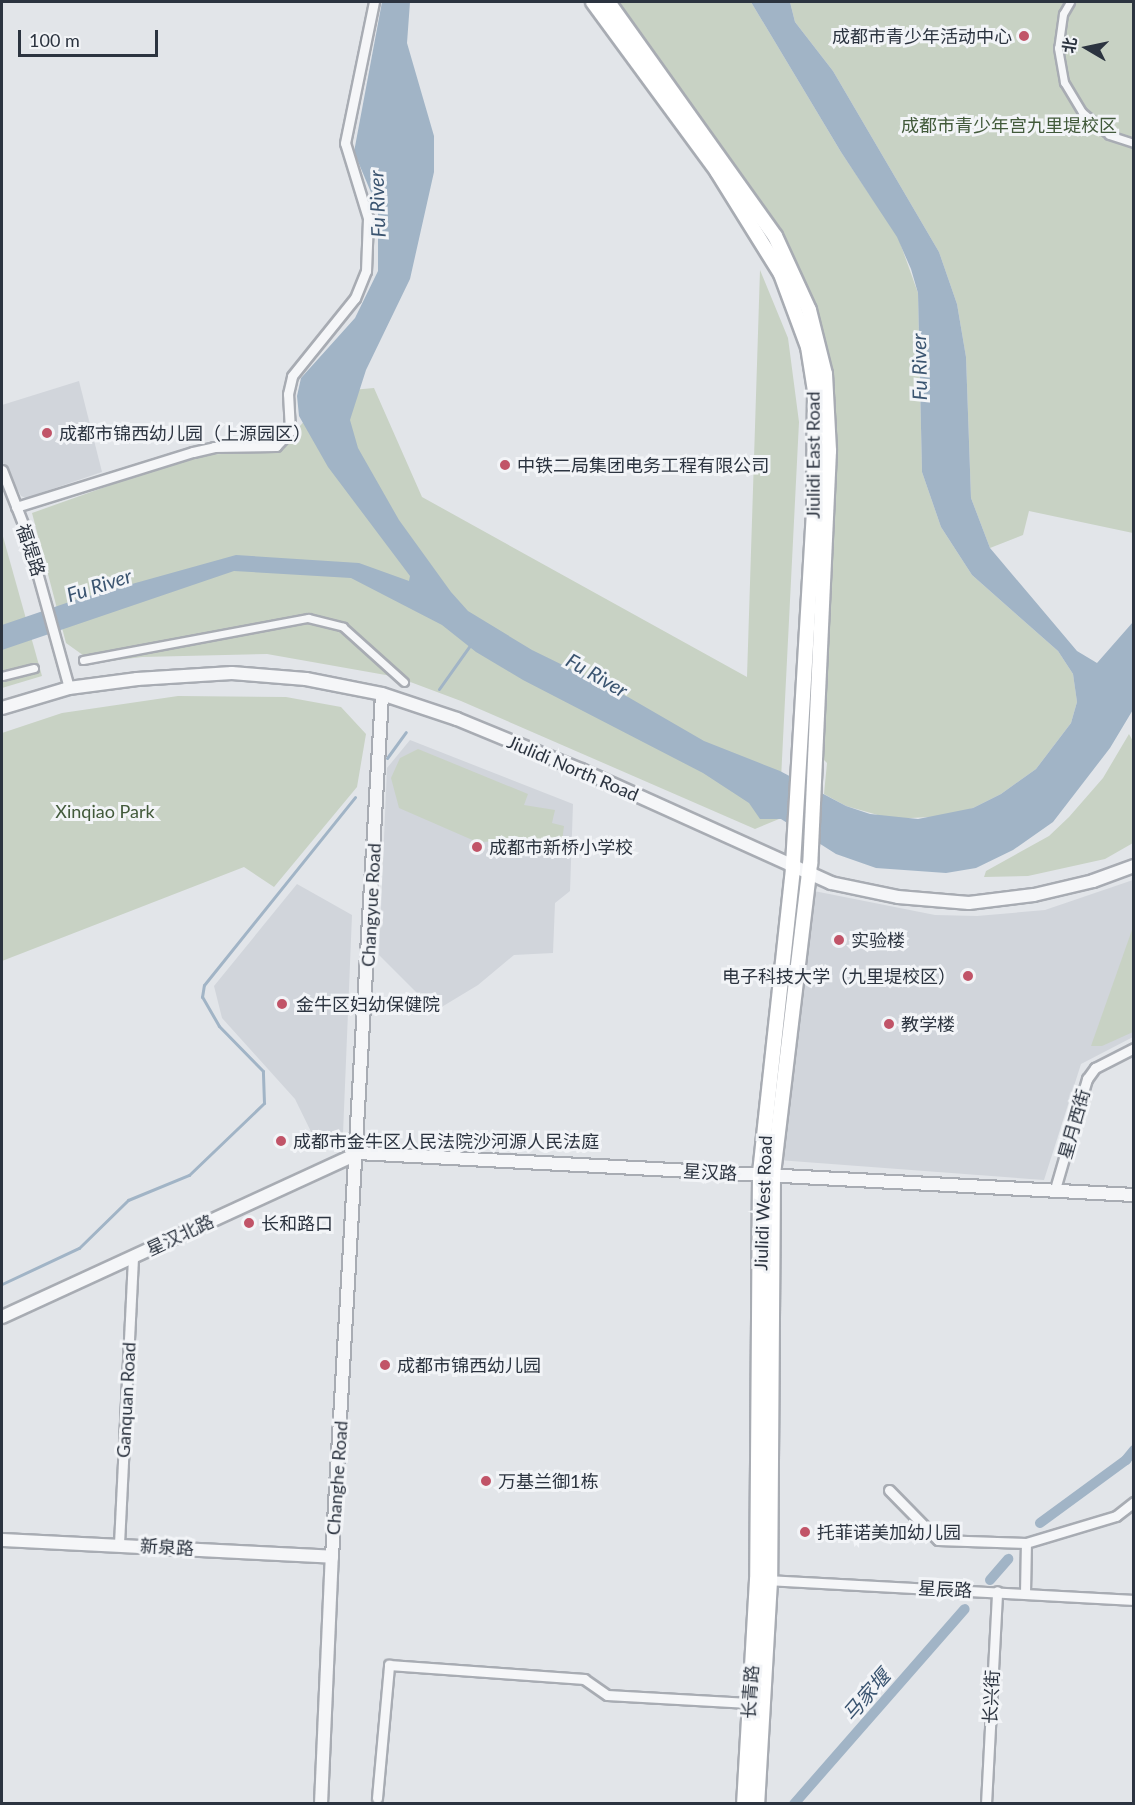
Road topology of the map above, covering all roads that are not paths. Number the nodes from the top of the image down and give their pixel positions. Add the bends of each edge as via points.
1 (374, 2) edge
2 (593, 2) edge
3 (608, 2) edge
4 (1070, 2) edge
5 (1134, 143) edge
6 (2, 470) edge
7 (16, 507) junction
8 (83, 660) dead end
9 (34, 668) dead end
10 (2, 676) edge
11 (404, 682) dead end
12 (69, 688) junction
13 (382, 694) junction
14 (2, 708) edge
15 (794, 828) joint
16 (1134, 866) edge
17 (793, 869) junction
18 (809, 875) junction
19 (1134, 1048) edge
20 (357, 1153) junction
21 (767, 1175) junction
22 (1055, 1189) junction
23 (1134, 1195) edge
24 (133, 1257) junction
25 (2, 1317) edge
26 (889, 1490) dead end
27 (1134, 1502) edge
28 (2, 1539) edge
29 (1026, 1543) junction
30 (119, 1544) junction
31 (332, 1557) junction
32 (764, 1580) junction
33 (997, 1592) junction
34 (1025, 1593) junction
35 (1134, 1600) edge
36 (749, 1703) junction
37 (376, 1798) dead end
38 (321, 1803) edge
39 (744, 1803) edge
40 (757, 1803) edge
41 (986, 1803) edge

1 - 7 street via 345,143 368,218 366,271 355,298 292,376 288,394 290,431 276,446 214,447
2 - 15 main road, Jiulidi East Road via 717,171 782,274 808,347 816,444
3 - 18 main road via 775,236 795,274 819,340 829,451
4 - 5 street via 1058,48 1064,82 1082,112 1108,135
6 - 7 street, 福堤路
7 - 12 street, 福堤路 via 46,598
8 - 11 street via 308,618 343,627
9 - 10 street
12 - 13 street, Jiulidi North Road via 232,673 306,679
12 - 14 street, Jiulidi North Road
13 - 17 street, Jiulidi North Road via 457,719 581,770
13 - 20 street, Changyue Road
15 - 17 main road, Jiulidi West Road
16 - 18 street, Jiulidi North Road via 1034,895 969,903 898,897
17 - 18 street, Jiulidi North Road
17 - 21 main road, Jiulidi West Road
18 - 21 main road
19 - 22 street, 星月西街 via 1095,1068 1087,1079
20 - 21 street, 星汉路
20 - 24 street, 星汉北路
20 - 31 street, Changhe Road
21 - 22 street, 星汉路
21 - 32 main road, Jiulidi West Road
22 - 23 street, 星汉路
24 - 25 street, 星汉北路
24 - 30 street, Ganquan Road
26 - 29 street via 938,1540
27 - 29 street via 1116,1516
28 - 30 street, 新泉路
29 - 34 street
30 - 31 street, 新泉路
31 - 38 street, Changhe Road
32 - 33 street, 星辰路
32 - 36 main road, 长青路
32 - 40 main road
33 - 34 street, 星辰路
33 - 41 street, 长兴街
34 - 35 street, 星辰路
36 - 37 street via 607,1695 584,1679 389,1665
36 - 39 main road, 长青路

